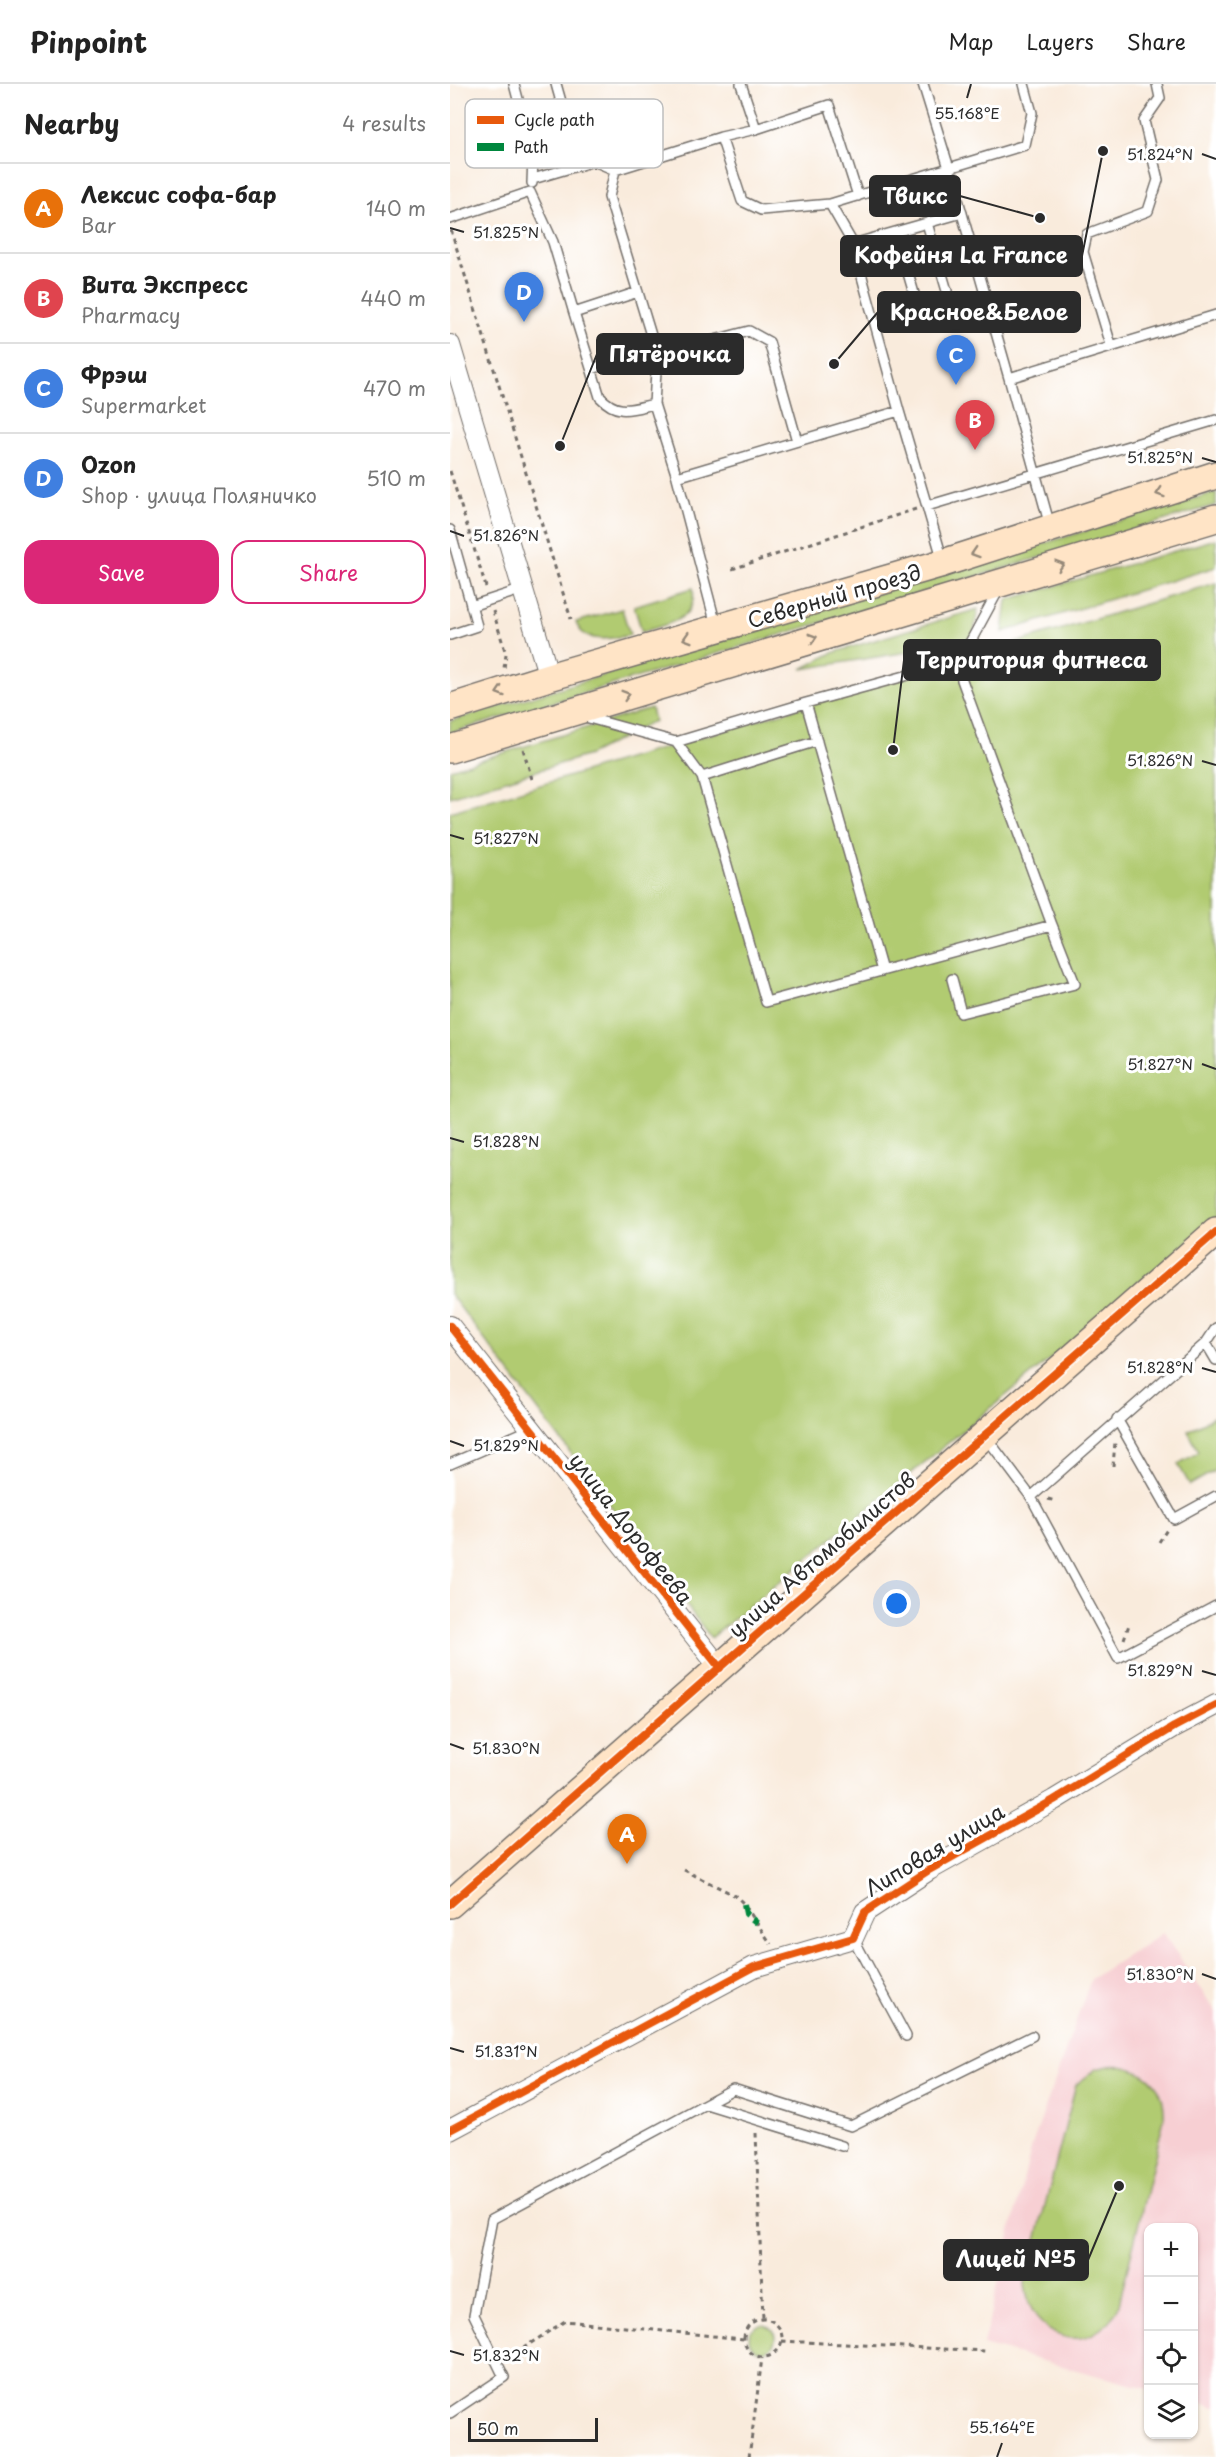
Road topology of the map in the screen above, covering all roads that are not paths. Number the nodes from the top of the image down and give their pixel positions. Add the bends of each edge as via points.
1 (514, 84) edge
2 (556, 84) edge
3 (741, 84) edge
4 (923, 84) edge
5 (1024, 84) edge
6 (1157, 84) edge
7 (518, 99) edge
8 (560, 99) edge
9 (756, 129) junction
10 (722, 137) junction
11 (663, 155) edge
12 (533, 168) edge
13 (570, 168) edge
14 (610, 168) edge
15 (621, 168) edge
16 (950, 168) junction
17 (615, 170) junction
18 (533, 179) junction
19 (530, 192) junction
20 (858, 196) junction
21 (830, 204) junction
22 (962, 213) junction
23 (450, 219) edge
24 (927, 223) junction
25 (897, 232) junction
26 (853, 244) junction
27 (947, 291) dead end
28 (638, 292) junction
29 (915, 297) dead end
30 (574, 313) junction
31 (1216, 315) edge
32 (450, 345) edge
33 (1111, 345) junction
34 (657, 354) junction
35 (591, 369) junction
36 (1009, 378) junction
37 (654, 404) junction
38 (899, 411) junction
39 (1216, 420) edge
40 (797, 441) junction
41 (1035, 472) junction
42 (1216, 475) edge
43 (676, 477) junction
44 (927, 506) junction
45 (1216, 518) edge
46 (1050, 529) junction
47 (450, 530) edge
48 (943, 563) junction
49 (1003, 582) junction
50 (523, 589) junction
51 (471, 606) junction
52 (717, 629) junction
53 (450, 634) edge
54 (960, 661) junction
55 (549, 677) junction
56 (806, 703) junction
57 (450, 708) edge
58 (569, 712) junction
59 (817, 741) junction
60 (676, 742) junction
61 (450, 749) edge
62 (702, 777) junction
63 (1052, 925) junction
64 (882, 971) junction
65 (952, 980) dead end
66 (1212, 1240) edge
67 (450, 1326) edge
68 (1216, 1328) edge
69 (1206, 1343) junction
70 (1216, 1360) edge
71 (1117, 1419) junction
72 (531, 1429) junction
73 (984, 1436) junction
74 (451, 1462) edge
75 (1216, 1496) edge
76 (1031, 1497) junction
77 (1216, 1606) edge
78 (720, 1668) junction
79 (1216, 1705) edge
80 (450, 1904) edge
81 (853, 1938) junction
82 (906, 2036) dead end
83 (1032, 2036) dead end
84 (926, 2074) dead end
85 (932, 2084) junction
86 (706, 2104) junction
87 (450, 2130) edge
88 (842, 2146) dead end
89 (450, 2413) edge

1 - 7 lane
2 - 8 lane
3 - 9 lane
4 - 16 lane
5 - 16 lane via 1032,113 1025,145
6 - 33 lane via 1160,98 1144,121 1158,180 1148,211 1087,234 1083,252
9 - 10 lane
9 - 20 lane via 829,105
10 - 11 lane
10 - 21 lane via 742,201 761,210
12 - 18 lane
13 - 18 lane
14 - 17 lane
15 - 17 lane
16 - 20 lane
16 - 22 lane
17 - 28 lane via 609,197
18 - 19 lane
19 - 23 lane
19 - 30 lane via 553,242
20 - 21 lane
21 - 26 lane
22 - 24 lane
22 - 36 lane
24 - 25 lane
24 - 27 lane
25 - 26 lane
25 - 29 lane
26 - 38 lane
28 - 30 lane
28 - 34 lane
30 - 35 lane
31 - 33 lane
32 - 50 street
33 - 36 lane
34 - 35 lane via 629,356
34 - 37 lane
34 - 40 lane via 749,331 769,342
35 - 37 lane via 600,397 609,406 624,411
36 - 41 lane
37 - 43 lane
38 - 40 lane
38 - 44 lane
39 - 41 lane
40 - 43 lane
41 - 44 lane
41 - 46 lane
42 -> 46 main road, Северный проезд
43 - 52 lane
44 - 48 lane
49 -> 45 main road, Северный проезд
46 -> 48 main road, Северный проезд
47 - 51 lane
48 - 52 main road, Северный проезд
49 - 54 lane
58 -> 49 main road, Северный проезд
50 - 51 lane
50 - 55 street
51 - 53 lane via 477,626
52 -> 55 main road, Северный проезд
54 - 56 lane
54 - 63 lane via 962,680
55 -> 57 main road, Северный проезд
56 - 59 lane
56 - 60 lane
58 - 60 lane
58 - 61 main road, Северный проезд
59 - 62 lane
59 - 64 lane
60 - 62 lane
62 - 64 lane via 766,1002
63 - 64 lane
63 - 65 lane via 1075,984 961,1013
66 - 73 main road, улица Автомобилистов
67 - 72 street, улица Дорофеева
68 - 69 lane
69 - 70 lane
69 - 71 lane
71 - 75 lane via 1174,1519
71 - 76 lane
72 - 74 lane
72 - 78 street, улица Дорофеева
73 - 76 lane
73 - 78 main road, улица Автомобилистов
76 - 77 lane via 1118,1658
78 - 80 main road, улица Автомобилистов
79 - 81 street, Липовая улица via 929,1870 865,1912
81 - 82 lane
81 - 87 street via 754,1967
83 - 85 lane
84 - 85 lane
85 - 86 lane via 851,2126 733,2089
86 - 88 lane
86 - 89 lane via 492,2219 474,2315 504,2376

